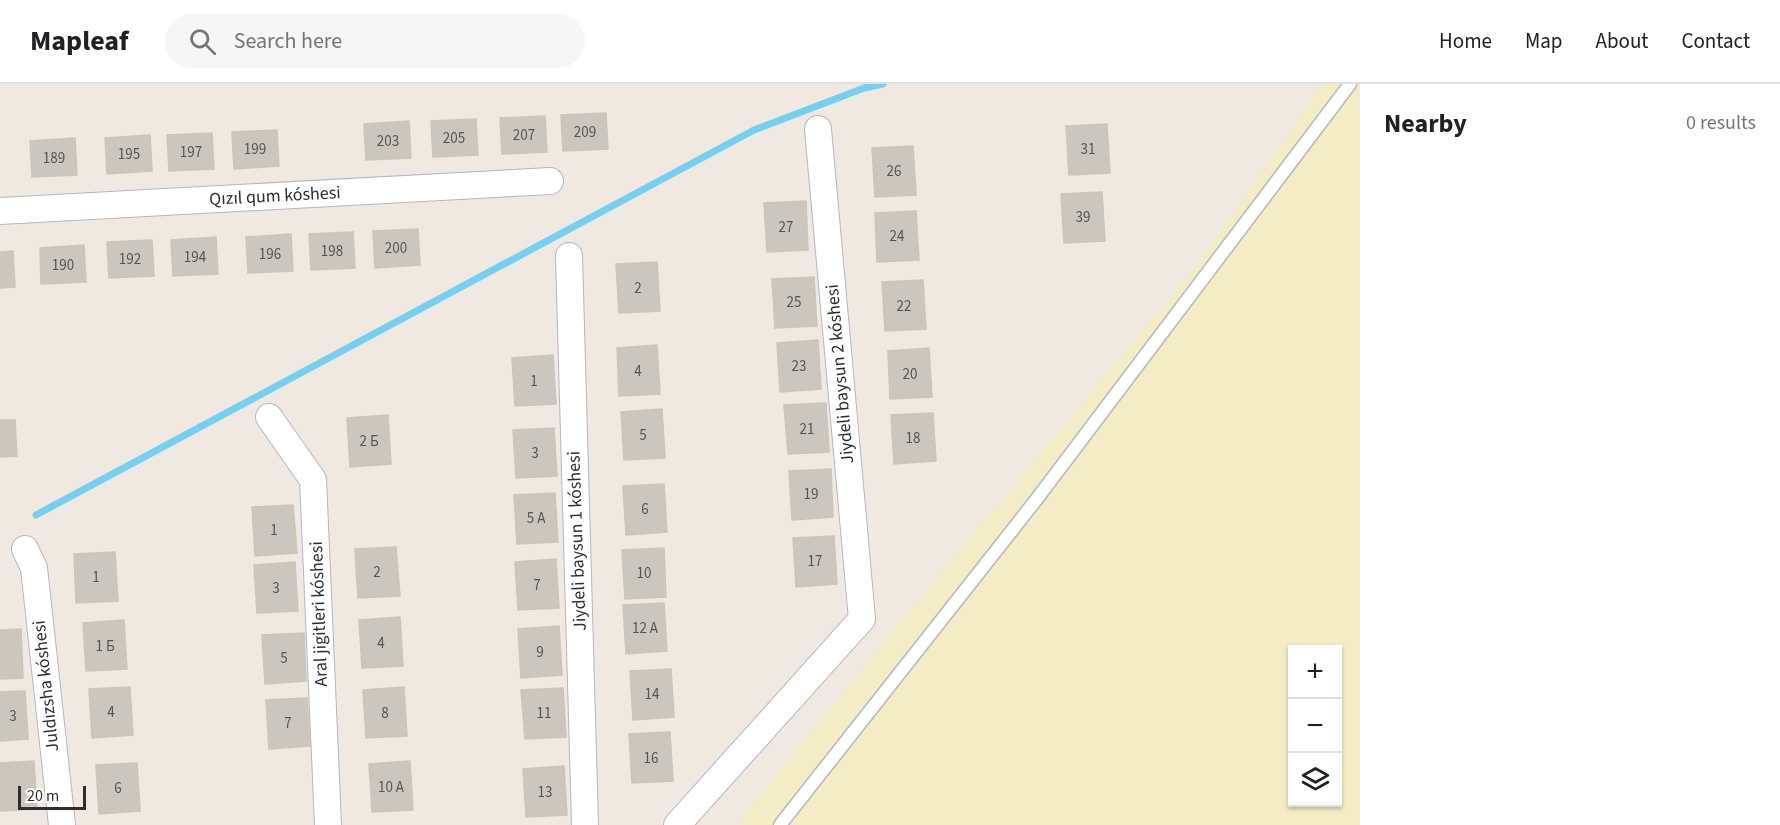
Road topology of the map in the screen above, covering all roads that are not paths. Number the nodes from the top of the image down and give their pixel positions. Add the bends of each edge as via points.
1 (1350, 84) edge
2 (818, 129) dead end
3 (550, 180) dead end
4 (0, 211) edge
5 (569, 256) dead end
6 (269, 417) dead end
7 (25, 549) dead end
8 (62, 825) edge
9 (328, 825) edge
10 (585, 825) edge
11 (677, 825) edge
12 (780, 825) edge

1 - 12 lane via 1036,500
2 - 11 street, Jiydeli baysun 2 kóshesi via 862,619
3 - 4 street, Qızıl qum kóshesi
5 - 10 street, Jiydeli baysun 1 kóshesi
6 - 9 street, Aral jigitleri kóshesi via 313,480
7 - 8 street, Juldızsha kóshesi via 34,568

